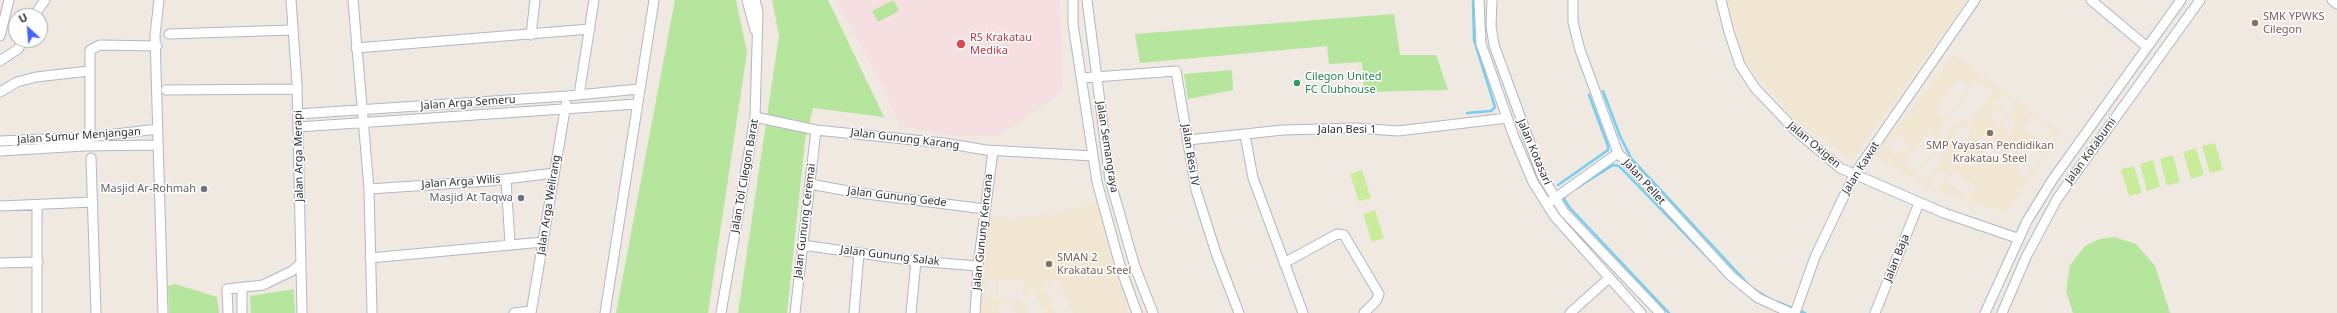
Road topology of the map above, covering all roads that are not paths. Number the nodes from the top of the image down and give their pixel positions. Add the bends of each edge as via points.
1 (9, 0) edge
2 (159, 0) edge
3 (291, 0) edge
4 (353, 0) edge
5 (535, 0) edge
6 (594, 0) edge
7 (654, 0) edge
8 (747, 0) edge
9 (755, 0) edge
10 (1073, 0) edge
11 (1087, 0) edge
12 (1479, 0) edge
13 (1492, 0) edge
14 (1573, 0) edge
15 (1721, 0) edge
16 (1975, 0) edge
17 (2091, 0) edge
18 (2181, 0) edge
19 (2200, 0) edge
20 (2332, 0) edge
21 (2337, 4) edge
22 (590, 29) junction
23 (292, 30) junction
24 (168, 34) dead end
25 (531, 35) junction
26 (0, 36) edge
27 (758, 37) junction
28 (156, 46) junction
29 (2147, 47) junction
30 (19, 48) edge
31 (356, 48) junction
32 (0, 61) edge
33 (89, 72) junction
34 (1096, 76) junction
35 (1081, 78) junction
36 (297, 89) junction
37 (639, 89) junction
38 (166, 90) dead end
39 (0, 92) edge
40 (579, 95) junction
41 (567, 96) junction
42 (637, 104) junction
43 (565, 108) junction
44 (362, 110) junction
45 (298, 114) junction
46 (756, 117) junction
47 (1507, 118) junction
48 (362, 124) junction
49 (298, 127) junction
50 (158, 129) junction
51 (816, 130) junction
52 (1245, 135) junction
53 (1188, 140) junction
54 (0, 141) edge
55 (90, 141) junction
56 (158, 145) junction
57 (0, 151) edge
58 (993, 151) junction
59 (1618, 153) junction
60 (1093, 156) junction
61 (91, 158) dead end
62 (554, 172) junction
63 (1854, 175) junction
64 (506, 179) junction
65 (2053, 179) junction
66 (810, 184) junction
67 (2065, 186) junction
68 (369, 189) junction
69 (1555, 198) junction
70 (94, 202) junction
71 (1919, 203) junction
72 (1546, 204) junction
73 (37, 205) junction
74 (0, 206) edge
75 (985, 209) junction
76 (2017, 238) junction
77 (543, 242) junction
78 (510, 244) junction
79 (802, 245) junction
80 (859, 253) junction
81 (370, 258) junction
82 (916, 261) junction
83 (38, 262) junction
84 (0, 263) edge
85 (301, 263) junction
86 (1284, 263) junction
87 (978, 266) junction
88 (1609, 278) junction
89 (242, 289) junction
90 (1795, 311) edge
91 (531, 312) edge
92 (37, 313) edge
93 (96, 313) edge
94 (163, 313) edge
95 (228, 313) edge
96 (242, 313) edge
97 (302, 313) edge
98 (372, 313) edge
99 (514, 313) edge
100 (604, 313) edge
101 (721, 313) edge
102 (795, 313) edge
103 (854, 313) edge
104 (911, 313) edge
105 (975, 313) edge
106 (1137, 313) edge
107 (1152, 313) edge
108 (1239, 313) edge
109 (1303, 313) edge
110 (1364, 313) edge
111 (1570, 313) edge
112 (1641, 313) edge
113 (1660, 313) edge
114 (1875, 313) edge
115 (1985, 313) edge
116 (2002, 313) edge

1 - 26 street
2 - 28 street
3 - 23 street, Jalan Arga Merapi
4 - 31 street
5 - 25 street
6 - 22 street
7 - 37 street
8 - 27 street
9 - 27 street, Jalan Tol Cilegon Barat via 758,12
10 - 35 street, Jalan Semangraya via 1073,24
11 - 34 street, Jalan Semangraya
12 - 47 street, Jalan Kotasari via 1481,44
13 - 69 street, Jalan Kotasari via 1491,26 1494,45 1542,176
14 - 59 street, Jalan Pellet via 1573,22 1580,50
15 - 63 street, Jalan Oxigen via 1740,65 1755,88 1795,130 1840,168
16 - 63 street, Jalan Kawat
17 - 29 street
18 - 29 street, Jalan Kotabumi
19 - 67 street, Jalan Kotabumi
20 - 21 street
22 - 25 street
22 - 40 street
23 - 24 street
23 - 36 street, Jalan Arga Merapi
25 - 31 street
27 - 46 street, Jalan Tol Cilegon Barat
28 - 33 street via 95,46 90,50
28 - 50 street
29 - 65 street, Jalan Kotabumi
30 - 32 street
31 - 44 street
33 - 39 street via 36,77 17,82
33 - 55 street
34 - 35 street
34 - 53 street, Jalan Besi IV via 1176,71
34 - 107 street, Jalan Semangraya via 1110,180 1135,267
35 - 60 street, Jalan Semangraya
36 - 38 street
36 - 45 street, Jalan Arga Merapi
37 - 40 street, Jalan Arga Semeru
37 - 42 street
40 - 41 street, Jalan Arga Semeru
41 - 43 street, Jalan Arga Welirang
41 - 44 street, Jalan Arga Semeru
42 - 43 street, Jalan Arga Semeru
42 - 100 street
43 - 48 street, Jalan Arga Semeru via 458,114
43 - 62 street, Jalan Arga Welirang
44 - 45 street, Jalan Arga Semeru
44 - 48 street
45 - 49 street, Jalan Arga Merapi
46 - 51 street, Jalan Gunung Karang
46 - 101 street, Jalan Tol Cilegon Barat
47 - 52 street, Jalan Besi 1 via 1398,131 1356,128 1283,130
47 - 72 street, Jalan Kotasari via 1533,182
48 - 49 street, Jalan Arga Semeru
48 - 68 street
49 - 85 street, Jalan Arga Merapi
50 - 55 street, Jalan Sumur Menjangan
50 - 56 street
51 - 58 street, Jalan Gunung Karang via 944,143
51 - 66 street, Jalan Gunung Ceremai
52 - 53 street, Jalan Besi 1
52 - 86 street via 1253,178
53 - 108 street, Jalan Besi IV via 1196,190
54 - 55 street, Jalan Sumur Menjangan
55 - 56 street
55 - 57 street
56 - 94 street
58 - 60 street, Jalan Gunung Karang
58 - 75 street, Jalan Gunung Kencana
59 - 69 street
59 - 90 street, Jalan Pellet via 1731,276 1758,298
60 - 106 street, Jalan Semangraya via 1097,182 1121,269
61 - 70 street
62 - 64 street, Jalan Arga Wilis
62 - 77 street, Jalan Arga Welirang
63 - 71 street, Jalan Oxigen
63 - 90 street, Jalan Kawat via 1815,257
64 - 68 street, Jalan Arga Wilis
64 - 78 street
65 - 67 street
65 - 76 street, Jalan Kotabumi
66 - 75 street, Jalan Gunung Gede
66 - 79 street, Jalan Gunung Ceremai
67 - 116 street, Jalan Kotabumi via 2027,255
68 - 81 street
69 - 72 street
69 - 113 street, Jalan Kotasari via 1564,212
70 - 73 street
70 - 93 street
71 - 76 street, Jalan Oxigen
71 - 114 street, Jalan Baja
72 - 88 street, Jalan Kotasari
73 - 74 street
73 - 83 street
75 - 87 street, Jalan Gunung Kencana
76 - 115 street, Jalan Kotabumi
77 - 78 street
77 - 91 street, Jalan Arga Welirang
78 - 81 street
79 - 80 street, Jalan Gunung Salak
79 - 102 street, Jalan Gunung Ceremai
80 - 82 street, Jalan Gunung Salak
80 - 103 street
81 - 98 street
82 - 87 street, Jalan Gunung Salak
82 - 104 street
83 - 84 street
83 - 92 street
85 - 89 street via 292,272 278,279
85 - 97 street, Jalan Arga Merapi
86 - 109 street
86 - 110 street via 1337,234 1344,235 1379,294
87 - 105 street, Jalan Gunung Kencana
88 - 111 street
88 - 112 street, Jalan Kotasari
89 - 95 street via 227,289
89 - 96 street
91 - 99 street

